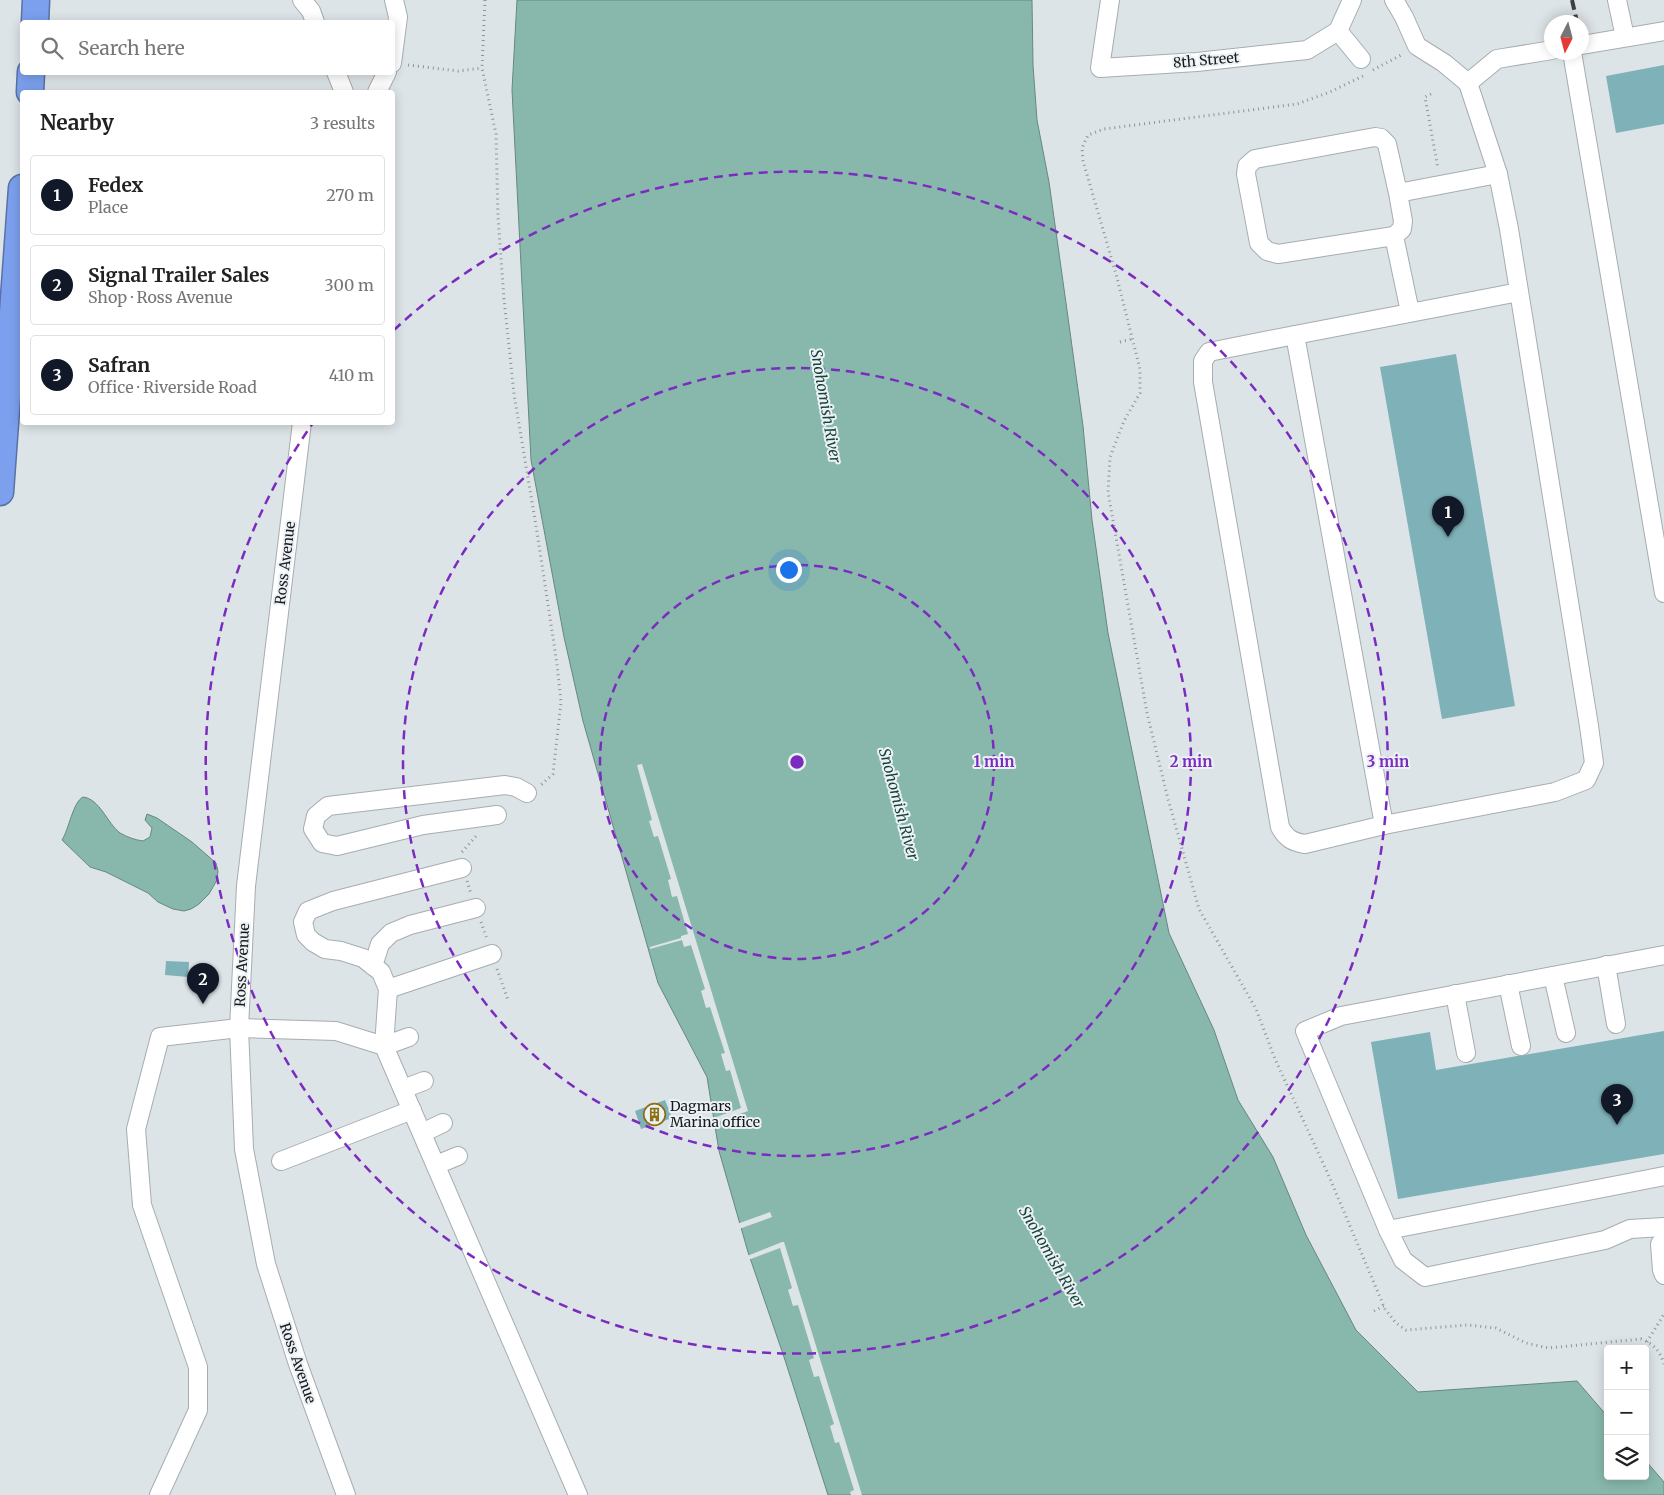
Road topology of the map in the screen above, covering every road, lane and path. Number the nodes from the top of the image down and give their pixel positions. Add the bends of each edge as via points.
1 (36, 0) edge
2 (302, 0) edge
3 (394, 0) edge
4 (485, 0) edge
5 (1110, 0) edge
6 (1352, 0) edge
7 (1394, 0) edge
8 (1617, 0) edge
9 (35, 20) edge
10 (314, 20) edge
11 (1338, 31) junction
12 (1664, 31) edge
13 (1625, 37) junction
14 (1589, 43) edge
15 (395, 45) edge
16 (1544, 51) edge
17 (1361, 58) dead end
18 (1573, 60) edge
19 (395, 63) edge
20 (482, 68) junction
21 (31, 75) edge
22 (337, 75) edge
23 (386, 75) edge
24 (1468, 83) junction
25 (30, 90) edge
26 (343, 90) edge
27 (378, 90) edge
28 (1431, 94) dead end
29 (1498, 174) junction
30 (1441, 185) junction
31 (1398, 192) junction
32 (20, 216) edge
33 (1394, 236) junction
34 (1519, 292) junction
35 (1410, 312) junction
36 (1295, 335) junction
37 (1132, 339) dead end
38 (1120, 342) dead end
39 (302, 425) edge
40 (0, 492) edge
41 (1664, 593) edge
42 (526, 793) joint
43 (498, 815) joint
44 (1384, 826) junction
45 (462, 868) junction
46 (476, 908) junction
47 (492, 954) junction
48 (1664, 955) edge
49 (373, 966) junction
50 (1606, 966) junction
51 (1553, 976) junction
52 (1508, 984) junction
53 (388, 989) junction
54 (1455, 994) junction
55 (508, 1000) dead end
56 (1616, 1024) dead end
57 (239, 1028) junction
58 (1566, 1033) dead end
59 (409, 1037) dead end
60 (384, 1046) junction
61 (1521, 1046) dead end
62 (1466, 1053) dead end
63 (424, 1081) dead end
64 (403, 1089) junction
65 (412, 1110) junction
66 (444, 1123) dead end
67 (422, 1133) junction
68 (458, 1156) dead end
69 (280, 1161) dead end
70 (436, 1165) junction
71 (1664, 1176) edge
72 (1664, 1227) edge
73 (1388, 1230) junction
74 (1664, 1239) edge
75 (1664, 1275) edge
76 (1384, 1306) dead end
77 (1374, 1311) dead end
78 (1664, 1314) edge
79 (1647, 1342) dead end
80 (159, 1495) edge
81 (346, 1495) edge
82 (578, 1495) edge

1 - 9 highway
2 - 10 street
3 - 15 street via 398,17
4 - 20 path
5 - 11 street, 8th Street via 1100,68 1307,50
6 - 11 street
7 - 24 street via 1418,46
8 - 13 street
11 - 17 street
12 - 13 street
13 - 14 street
16 - 24 street via 1497,58
18 - 41 street
19 - 20 path via 458,71
20 - 42 path via 496,134 502,263 514,394 561,702 553,774
21 - 25 highway
22 - 26 street
23 - 27 street
24 - 29 street
28 - 30 path via 1425,97
29 - 30 street
29 - 34 street
30 - 31 street
31 - 33 street via 1403,221 1402,229
31 - 33 street via 1387,144 1381,138 1255,159 1247,166 1259,243 1267,251 1278,254
32 - 40 highway
33 - 35 street
34 - 35 street
34 - 44 street via 1594,763 1586,780 1555,792
35 - 36 street
36 - 44 street
36 - 44 street via 1209,352 1203,361 1203,382 1280,827 1285,837 1305,844
37 - 38 path
39 - 57 street, Ross Avenue via 246,886
42 - 43 street via 505,785 328,806 316,816 313,829 322,842 337,846 423,825
43 - 45 path via 458,857
45 - 46 path
45 - 49 street via 333,901 308,911 303,922 306,935 313,942 363,958
46 - 47 path
46 - 49 street via 391,933 380,944
47 - 53 street
47 - 55 path
48 - 50 street
49 - 53 street via 381,972
50 - 51 street
50 - 56 street
51 - 52 street
51 - 58 street
52 - 54 street
52 - 61 street
53 - 60 street
54 - 62 street
54 - 73 street via 1341,1016 1305,1031
57 - 60 street via 336,1031
57 - 80 street via 160,1037 136,1129 142,1205 198,1367 198,1410
57 - 81 street, Ross Avenue via 244,1149 266,1264
59 - 60 street
60 - 64 street
63 - 64 street
64 - 65 street
65 - 67 street
65 - 69 street
66 - 67 street
67 - 70 street
68 - 70 street
70 - 82 street
71 - 73 street
72 - 73 street via 1630,1229 1605,1240 1425,1277 1403,1260
74 - 75 street via 1660,1244
76 - 77 path
78 - 79 path

